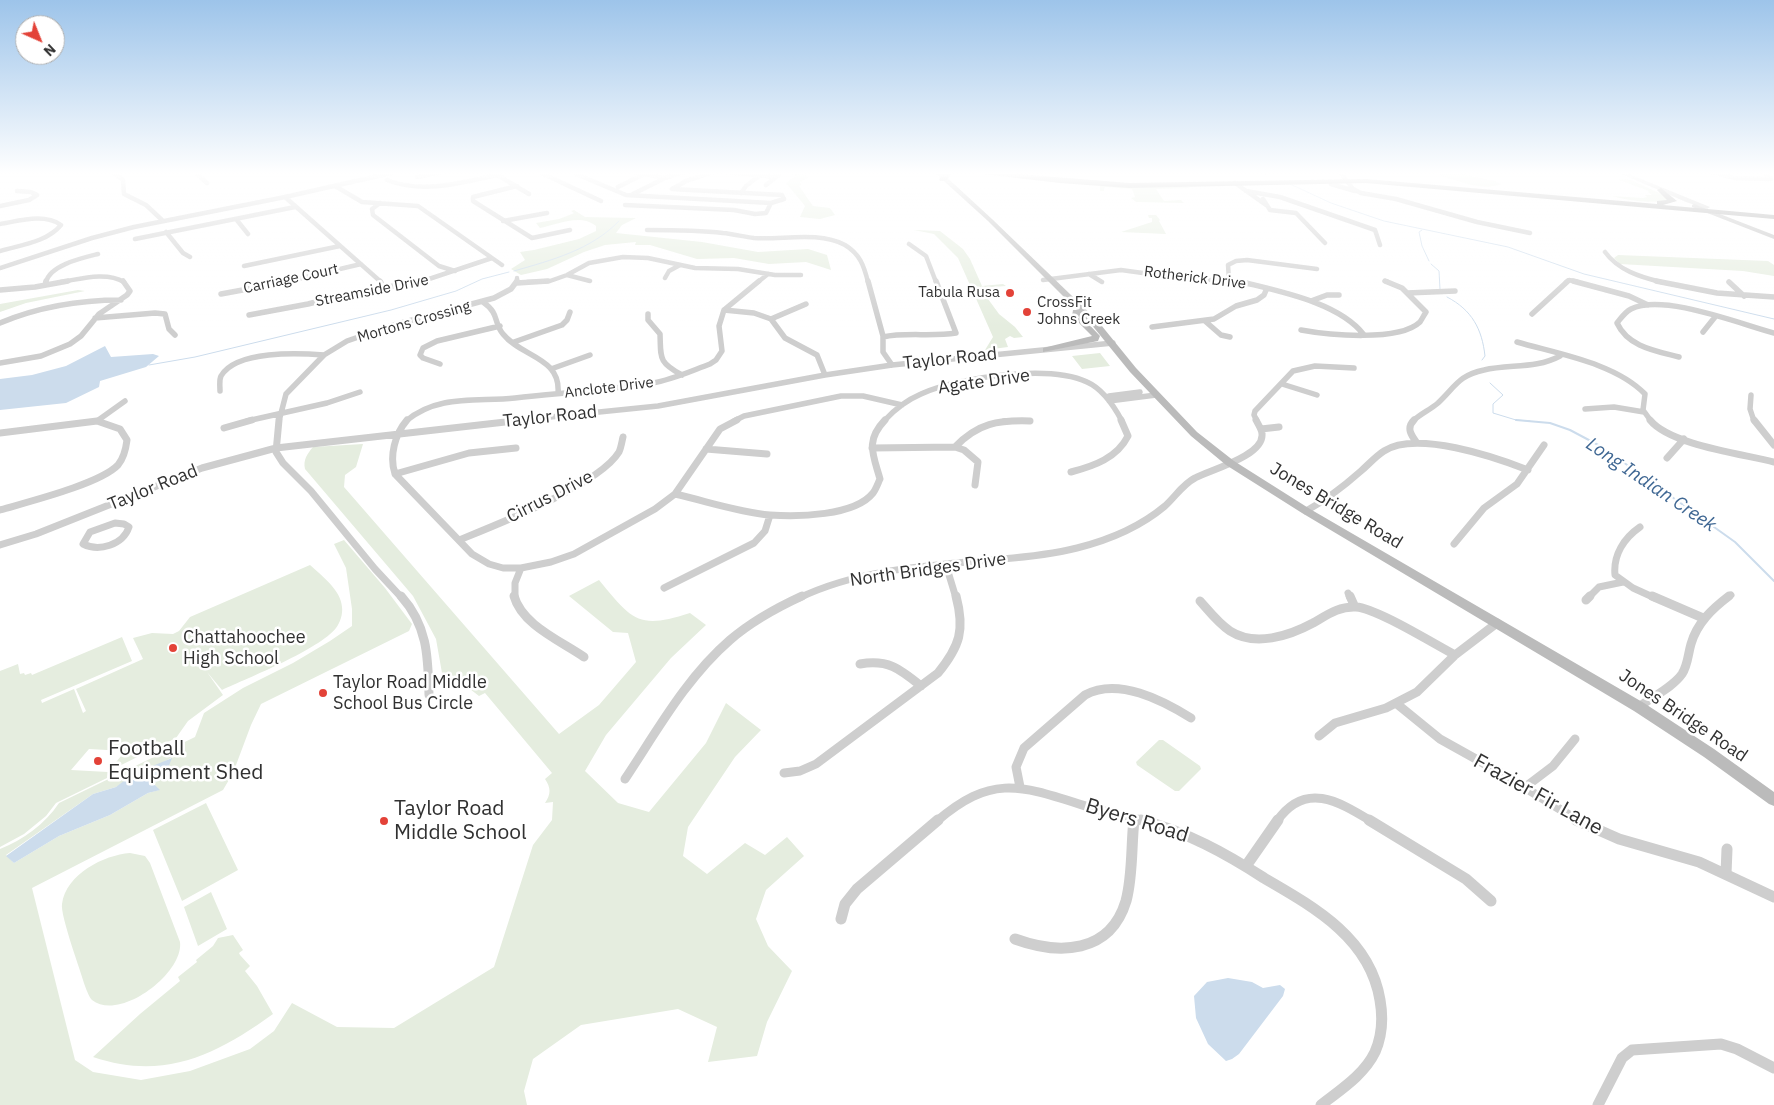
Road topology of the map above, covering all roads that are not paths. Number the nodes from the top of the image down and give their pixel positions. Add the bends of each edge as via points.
1 (59, 224) edge
2 (148, 224) edge
3 (208, 224) edge
4 (240, 224) edge
5 (315, 224) edge
6 (384, 224) edge
7 (443, 224) edge
8 (507, 224) edge
9 (986, 224) edge
10 (993, 224) edge
11 (1307, 224) edge
12 (1357, 224) edge
13 (1485, 224) edge
14 (1742, 224) edge
15 (1760, 224) edge
16 (570, 230) dead end
17 (647, 230) dead end
18 (1774, 231) edge
19 (166, 232) junction
20 (1530, 233) dead end
21 (248, 234) dead end
22 (1774, 237) edge
23 (135, 240) dead end
24 (1325, 242) dead end
25 (909, 244) dead end
26 (1380, 245) dead end
27 (340, 246) junction
28 (0, 251) edge
29 (1605, 252) dead end
30 (98, 254) dead end
31 (190, 257) dead end
32 (492, 258) junction
33 (0, 263) edge
34 (361, 264) junction
35 (502, 265) dead end
36 (680, 265) junction
37 (8, 266) junction
38 (244, 266) dead end
39 (0, 268) edge
40 (1317, 269) dead end
41 (455, 271) junction
42 (768, 274) junction
43 (1089, 274) junction
44 (567, 275) junction
45 (801, 275) dead end
46 (665, 278) dead end
47 (590, 280) dead end
48 (1047, 280) junction
49 (1229, 280) junction
50 (1385, 281) dead end
51 (1102, 282) dead end
52 (1729, 282) dead end
53 (46, 285) junction
54 (383, 288) junction
55 (1267, 288) junction
56 (0, 290) edge
57 (1455, 291) dead end
58 (1407, 293) junction
59 (221, 294) dead end
60 (1339, 295) dead end
61 (1744, 296) junction
62 (1774, 297) edge
63 (121, 300) junction
64 (1311, 301) junction
65 (483, 302) junction
66 (806, 304) dead end
67 (1648, 305) junction
68 (724, 310) junction
69 (570, 312) dead end
70 (1076, 312) junction
71 (648, 314) dead end
72 (1532, 314) dead end
73 (249, 315) dead end
74 (1715, 316) junction
75 (95, 318) junction
76 (771, 320) junction
77 (1205, 322) junction
78 (0, 323) edge
79 (500, 326) junction
80 (1152, 327) dead end
81 (1300, 330) dead end
82 (1703, 332) dead end
83 (1774, 333) edge
84 (175, 335) dead end
85 (1364, 335) junction
86 (883, 337) junction
87 (1230, 337) dead end
88 (514, 342) junction
89 (1517, 342) dead end
90 (1112, 346) junction
91 (1046, 350) junction
92 (324, 355) junction
93 (590, 355) dead end
94 (1560, 356) junction
95 (1679, 357) dead end
96 (0, 362) edge
97 (440, 364) dead end
98 (892, 365) junction
99 (551, 368) junction
100 (1354, 368) dead end
101 (825, 374) junction
102 (682, 375) junction
103 (1282, 384) junction
104 (220, 391) dead end
105 (360, 392) dead end
106 (1154, 393) junction
107 (558, 394) junction
108 (1317, 395) dead end
109 (1751, 395) dead end
110 (1107, 399) junction
111 (124, 401) dead end
112 (902, 405) junction
113 (1586, 409) dead end
114 (1644, 412) junction
115 (280, 414) junction
116 (97, 421) junction
117 (1030, 421) dead end
118 (1279, 427) dead end
119 (224, 428) dead end
120 (1261, 429) junction
121 (0, 433) edge
122 (398, 433) junction
123 (623, 437) dead end
124 (1684, 439) junction
125 (310, 443) junction
126 (1417, 443) junction
127 (1544, 444) dead end
128 (1774, 445) edge
129 (955, 447) junction
130 (276, 448) junction
131 (516, 448) dead end
132 (872, 448) junction
133 (706, 449) junction
134 (768, 454) dead end
135 (1667, 458) dead end
136 (1774, 461) edge
137 (283, 463) junction
138 (1230, 463) junction
139 (1528, 470) junction
140 (1071, 472) dead end
141 (395, 474) junction
142 (975, 485) dead end
143 (675, 494) junction
144 (0, 510) edge
145 (94, 511) junction
146 (1306, 511) junction
147 (770, 515) junction
148 (101, 526) junction
149 (1640, 527) dead end
150 (459, 540) junction
151 (1454, 544) dead end
152 (0, 545) edge
153 (946, 565) junction
154 (521, 568) junction
155 (1623, 582) junction
156 (664, 588) dead end
157 (1348, 592) dead end
158 (1731, 596) dead end
159 (1586, 600) dead end
160 (1200, 601) dead end
161 (1354, 606) junction
162 (1703, 618) junction
163 (1497, 623) junction
164 (1455, 655) junction
165 (584, 657) dead end
166 (860, 664) dead end
167 (921, 686) junction
168 (429, 695) dead end
169 (1397, 704) junction
170 (1639, 707) junction
171 (1191, 718) dead end
172 (1319, 736) dead end
173 (1575, 738) dead end
174 (784, 773) dead end
175 (625, 779) dead end
176 (1020, 787) junction
177 (1524, 788) junction
178 (1774, 800) edge
179 (1134, 819) junction
180 (1727, 849) dead end
181 (1246, 866) junction
182 (1726, 874) junction
183 (1774, 897) edge
184 (1490, 901) dead end
185 (841, 919) dead end
186 (1015, 940) dead end
187 (1774, 1068) edge
188 (1321, 1105) edge
189 (1598, 1105) edge

1 - 28 street via 61,225 55,232 44,238
2 - 37 street
3 - 19 street
4 - 21 street
5 - 27 street
6 - 41 street via 439,266
7 - 32 street
8 - 16 street via 532,238
9 - 48 main road, Jones Bridge Road
10 - 48 main road, Jones Bridge Road
11 - 24 street
12 - 26 street via 1375,230
13 - 20 street
14 - 22 main road
15 - 18 main road
17 - 86 street via 721,233 754,238 813,238 849,248 864,263
19 - 23 street
19 - 31 street
25 - 86 street via 926,256 956,333
27 - 34 street
27 - 38 street
29 - 61 street via 1617,266 1642,276
30 - 53 street via 54,271 47,277
32 - 35 street
32 - 41 street, Streamside Drive
33 - 37 street
34 - 54 street via 380,280
34 - 59 street, Carriage Court
36 - 42 street
36 - 44 street via 648,258 615,258 589,263
36 - 46 street via 669,271
37 - 39 street
40 - 49 street via 1240,260 1228,265
41 - 54 street, Streamside Drive via 423,282
42 - 45 street
42 - 68 street
43 - 48 street, Rotherick Drive
43 - 49 street, Rotherick Drive via 1121,270 1179,278
43 - 51 street
44 - 47 street
44 - 65 street, Mortons Crossing via 544,282 517,281 504,294
48 - 70 main road, Jones Bridge Road
48 - 90 main road, Jones Bridge Road
49 - 55 street, Rotherick Drive
50 - 58 street
52 - 61 street
53 - 56 street
53 - 63 street via 85,278 115,278 129,288
54 - 73 street, Streamside Drive
55 - 64 street, Rotherick Drive
55 - 77 street via 1264,295 1256,300
57 - 58 street
58 - 85 street via 1424,308 1426,315 1423,318 1400,333
60 - 64 street via 1327,295
61 - 62 street
63 - 75 street
63 - 78 street via 71,304
64 - 85 street, Rotherick Drive via 1350,320
65 - 79 street via 495,312
65 - 92 street, Mortons Crossing via 375,330
66 - 76 street
67 - 72 street via 1629,296 1569,280
67 - 74 street
67 - 95 street via 1632,308 1617,323 1618,329 1624,338
68 - 76 street via 754,313
68 - 102 street, Anclote Drive via 719,326 721,354 710,364
69 - 88 street via 562,325
70 - 90 main road, Jones Bridge Road
70 - 91 main road via 1076,316 1096,336 1095,339
71 - 102 street via 648,320 660,334 662,358
74 - 82 street
74 - 83 street
75 - 84 street via 165,314 170,332
75 - 96 street via 79,338 67,346 28,358
76 - 101 street via 785,338 817,355
77 - 80 street
77 - 87 street
79 - 88 street via 503,334
79 - 97 street via 436,341 422,348 420,355 423,358
81 - 85 street
86 - 98 street via 884,353
88 - 99 street
89 - 94 street
90 - 91 street, Taylor Road
90 - 106 main road, Jones Bridge Road
91 - 98 street, Taylor Road
92 - 104 street via 284,353 251,359 224,373 219,380
92 - 115 street, Mortons Crossing via 290,388
93 - 99 street
94 - 114 street via 1616,373 1634,382 1645,394
94 - 126 street via 1548,362 1491,368 1460,378 1434,406 1411,422 1409,432
98 - 101 street, Taylor Road
99 - 107 street via 559,380
100 - 103 street via 1299,368
101 - 122 street, Taylor Road via 664,405
102 - 107 street, Anclote Drive via 644,385
103 - 108 street
103 - 120 street via 1255,411
105 - 115 street via 327,405
106 - 110 street
106 - 138 main road, Jones Bridge Road via 1194,434
107 - 122 street, Anclote Drive via 446,402 413,415 402,424
109 - 128 street via 1749,406 1756,424
110 - 112 street, Agate Drive via 1098,389 1078,378 1038,374 944,385 921,393
110 - 140 street, Agate Drive via 1123,422 1128,436 1126,441 1094,466
111 - 116 street
112 - 132 street, Agate Drive via 873,436
112 - 133 street via 863,396 841,396 744,416 720,429
113 - 114 street via 1614,407
114 - 124 street via 1658,426
115 - 119 street
115 - 130 street, Mortons Crossing
116 - 121 street
116 - 144 street via 124,432 126,446 119,463 95,478
117 - 129 street via 1004,420 991,424 970,433
118 - 120 street
120 - 138 street, North Bridges Drive via 1263,438 1260,443
122 - 125 street, Taylor Road
122 - 141 street via 391,463
123 - 150 street, Cirrus Drive via 621,451 590,479
124 - 135 street
124 - 136 street via 1709,448
125 - 130 street, Taylor Road
125 - 137 street via 288,451
126 - 139 street via 1481,455
126 - 146 street via 1386,449 1332,496
127 - 139 street
129 - 132 street
129 - 142 street via 978,462
130 - 137 street
130 - 145 street, Taylor Road via 202,468
131 - 141 street via 477,450
132 - 147 street via 880,479 864,501 842,511
133 - 134 street
133 - 143 street
137 - 168 street via 407,603 420,626 428,652
138 - 146 main road, Jones Bridge Road
138 - 153 street, North Bridges Drive via 1193,478 1152,516 1104,540 1048,554
139 - 151 street via 1517,484 1484,508
141 - 150 street
143 - 147 street
143 - 154 street via 655,510 574,554
145 - 148 street
145 - 152 street, Taylor Road
146 - 163 main road, Jones Bridge Road
147 - 156 street via 763,536 754,543
148 - 148 street via 85,536 83,544 106,546 129,531 124,524
149 - 155 street via 1632,533 1614,560 1615,575
150 - 154 street via 472,554 489,564
153 - 167 street via 960,615 961,635 949,661
153 - 175 street, North Bridges Drive via 880,573 831,585 784,605 747,627 705,664
154 - 165 street via 514,587 519,608 528,618
155 - 159 street via 1599,587
155 - 162 street
157 - 161 street
158 - 162 street
160 - 161 street via 1230,631 1262,640 1310,625 1338,607
161 - 164 street via 1381,614
162 - 170 street via 1680,676
163 - 164 street
163 - 170 main road, Jones Bridge Road
164 - 169 street via 1417,692
166 - 167 street via 886,662
167 - 174 street via 816,764
169 - 172 street via 1335,723
169 - 177 street, Frazier Fir Lane via 1440,739
170 - 178 main road, Jones Bridge Road
171 - 176 street via 1178,709 1126,690 1093,690 1024,748 1016,767
173 - 177 street via 1553,766
176 - 179 street, Byers Road
176 - 185 street, Byers Road via 988,790 959,803 857,889 845,904
177 - 182 street, Frazier Fir Lane via 1590,827 1619,839 1699,862
179 - 181 street, Byers Road via 1188,834
179 - 186 street via 1126,900 1112,927 1093,942 1068,950 1038,948
180 - 182 street
181 - 184 street via 1292,803 1301,799 1324,798 1341,803 1466,879
181 - 188 street, Byers Road via 1334,923 1363,956 1374,979 1381,1002 1382,1026 1378,1046 1367,1064
182 - 183 street, Frazier Fir Lane
187 - 189 street via 1720,1044 1632,1050 1622,1058

